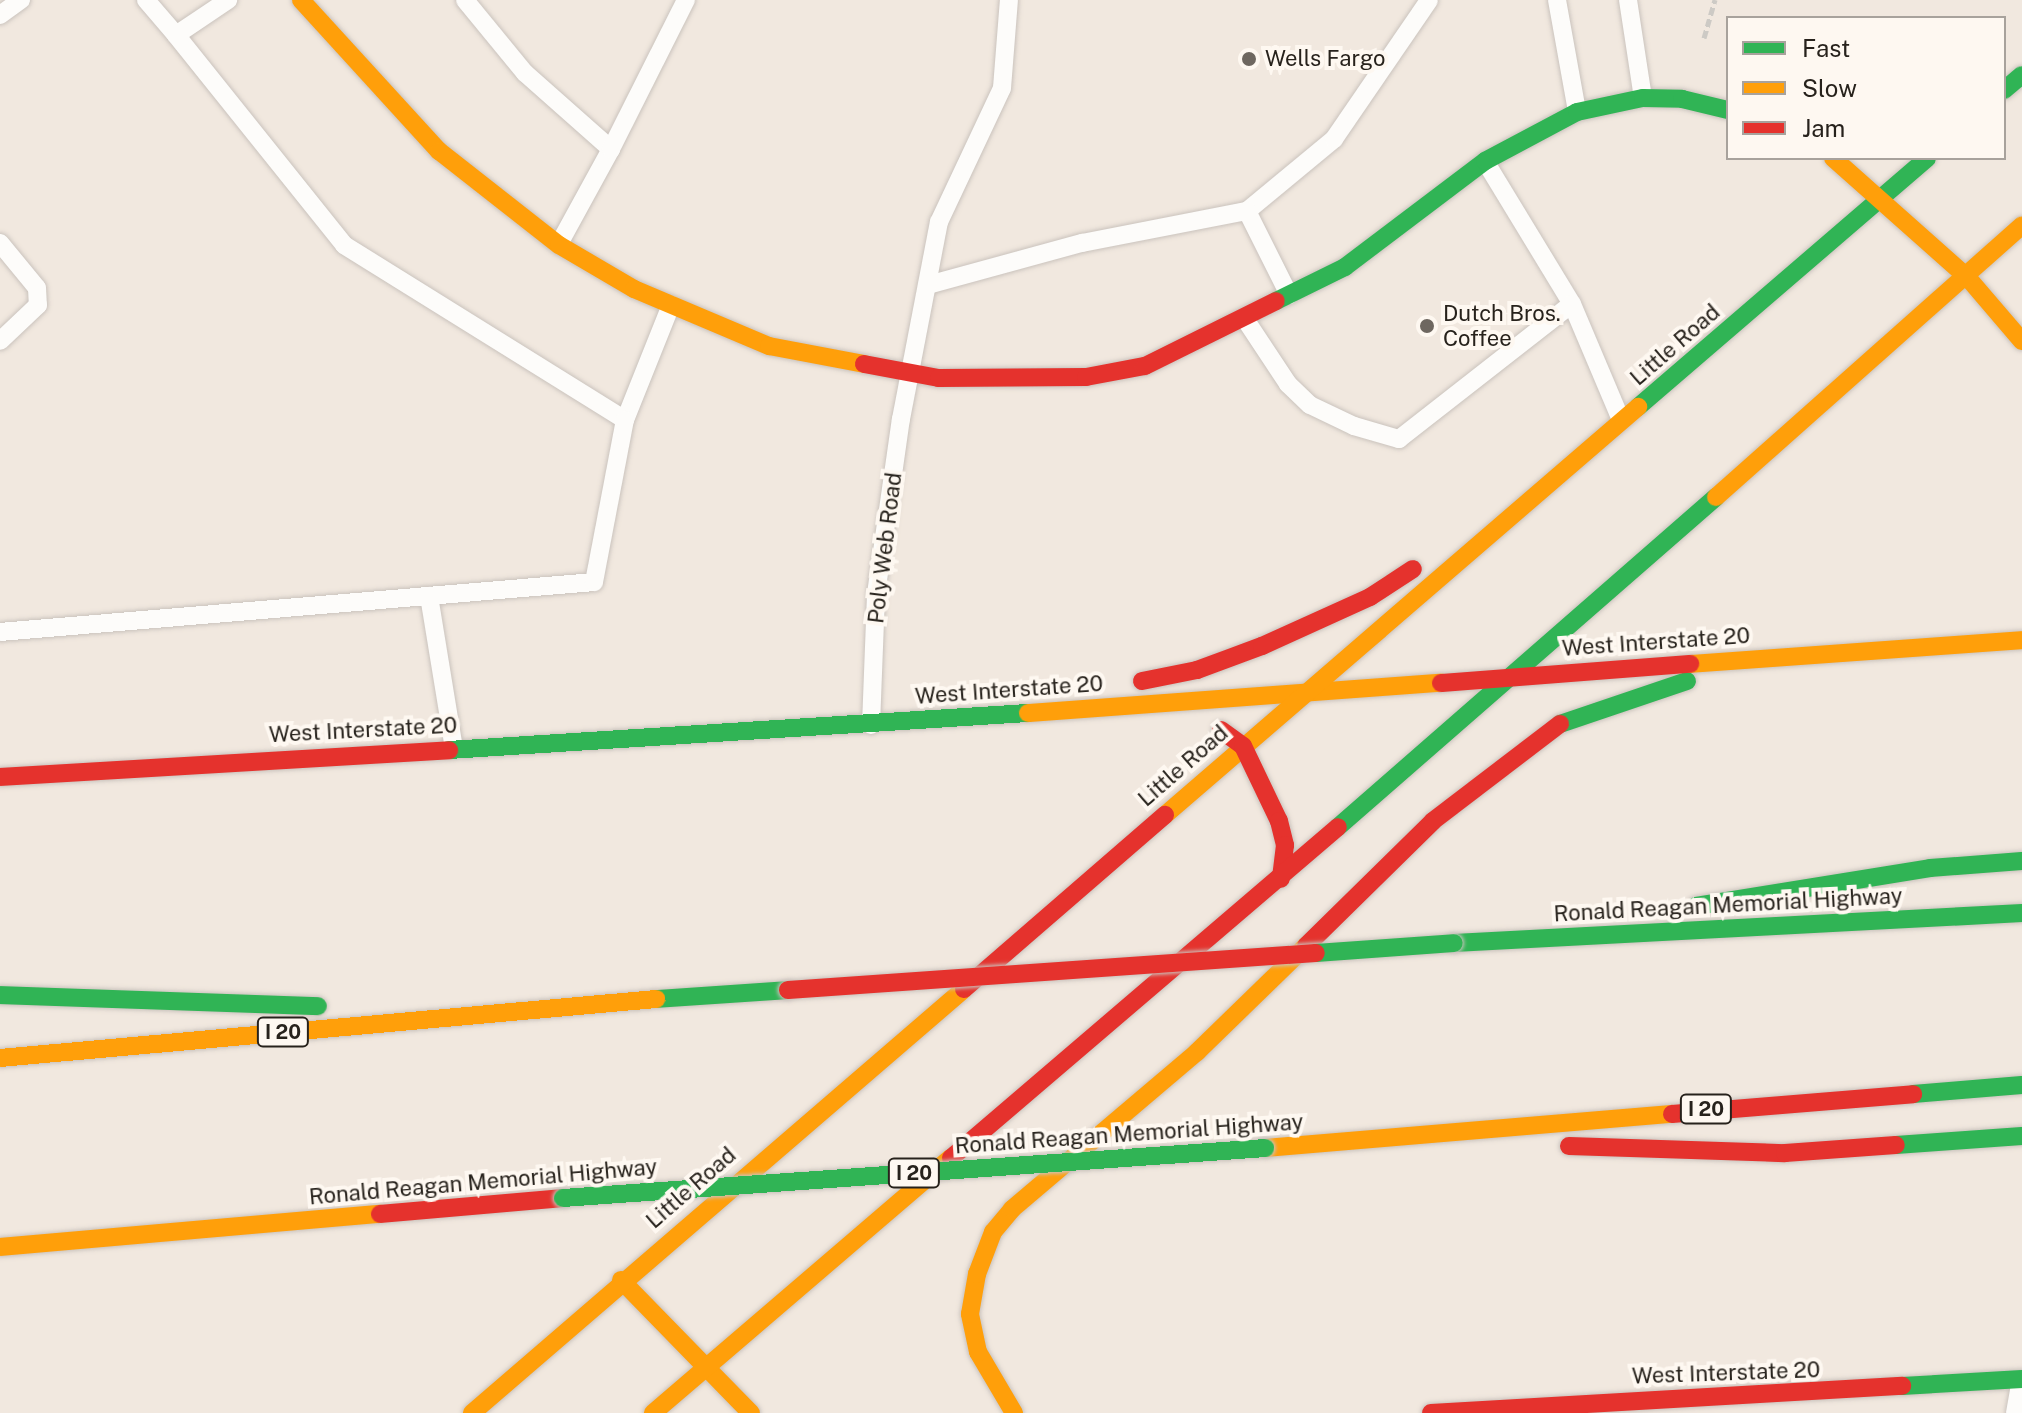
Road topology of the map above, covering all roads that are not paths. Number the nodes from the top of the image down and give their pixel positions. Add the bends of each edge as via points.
1 (21, 0) edge
2 (146, 0) edge
3 (228, 0) edge
4 (301, 0) edge
5 (465, 0) edge
6 (686, 0) edge
7 (1009, 0) edge
8 (1429, 0) edge
9 (1557, 0) edge
10 (1628, 0) edge
11 (0, 15) edge
12 (176, 35) junction
13 (2022, 75) edge
14 (2006, 88) edge
15 (1643, 98) junction
16 (1726, 110) edge
17 (1577, 112) junction
18 (611, 149) junction
19 (1835, 160) edge
20 (1925, 160) edge
21 (1485, 161) junction
22 (1880, 199) junction
23 (1247, 211) junction
24 (2022, 225) edge
25 (0, 243) edge
26 (559, 245) junction
27 (1968, 278) junction
28 (928, 285) junction
29 (1290, 297) junction
30 (1572, 304) junction
31 (671, 305) junction
32 (1245, 319) junction
33 (0, 341) edge
34 (2022, 341) edge
35 (914, 373) junction
36 (625, 420) junction
37 (1623, 423) junction
38 (1592, 451) junction
39 (429, 596) junction
40 (0, 632) edge
41 (2022, 640) edge
42 (1762, 658) junction
43 (1516, 675) junction
44 (1305, 691) junction
45 (1142, 704) junction
46 (960, 717) junction
47 (871, 725) junction
48 (1243, 746) junction
49 (454, 749) junction
50 (0, 777) edge
51 (2022, 861) edge
52 (1281, 879) junction
53 (2022, 913) edge
54 (1486, 940) junction
55 (0, 995) edge
56 (465, 1013) junction
57 (0, 1058) edge
58 (2022, 1085) edge
59 (2022, 1136) edge
60 (1391, 1141) junction
61 (0, 1247) edge
62 (621, 1280) junction
63 (704, 1370) junction
64 (2021, 1380) edge
65 (1609, 1407) edge
66 (472, 1413) edge
67 (653, 1413) edge
68 (751, 1413) edge
69 (1014, 1413) edge
70 (1431, 1413) edge
71 (2015, 1413) edge

1 - 11 lane
2 - 12 lane
3 - 12 lane
4 - 26 main road via 439,151
5 - 18 lane via 525,73
6 - 18 lane
7 - 28 lane, Poly Web Road via 1002,88 939,222
8 - 23 lane via 1334,139
9 - 17 lane
10 - 15 lane
12 - 36 lane via 344,245
13 - 14 main road
15 - 16 main road via 1682,99
15 - 17 main road
17 - 21 main road
18 - 26 lane
19 - 22 main road
20 - 22 main road, Little Road
21 - 29 main road via 1401,229
21 - 30 lane
22 - 27 main road
22 - 37 main road, Little Road
23 - 28 lane via 1082,243
23 - 29 lane
24 - 27 main road
25 - 33 lane via 37,288 38,305
26 - 31 main road
27 - 34 main road
27 - 43 main road
28 - 35 lane, Poly Web Road
29 - 32 main road
30 - 32 lane via 1399,439 1310,405 1288,384
30 - 37 lane
31 - 35 main road via 769,346
31 - 36 lane
32 - 35 main road via 1145,366 1086,377 939,378
35 - 47 lane, Poly Web Road via 901,419 876,594
36 - 39 lane via 594,582
37 - 38 main road, Little Road
38 - 44 main road, Little Road
38 - 46 main road via 1370,597 1262,646 1197,670
39 - 40 lane
39 - 49 lane
41 - 42 main road, West Interstate 20
42 - 43 main road, West Interstate 20
42 - 69 main road via 1558,725 1500,765 1433,821 1197,1052 1012,1209 988,1246 970,1314 978,1352
43 - 44 main road, West Interstate 20
43 - 52 main road
44 - 45 main road, West Interstate 20
44 - 48 main road, Little Road
45 - 46 main road, West Interstate 20
45 - 48 main road via 1198,714
46 - 47 main road, West Interstate 20
47 - 49 main road, West Interstate 20
48 - 52 main road via 1279,821 1285,845
48 - 62 main road, Little Road
49 - 50 main road, West Interstate 20
51 - 54 main road via 1930,868
52 - 63 main road
53 - 54 main road, Ronald Reagan Memorial Highway / I 20
54 - 56 main road, Ronald Reagan Memorial Highway / I 20, bridge
55 - 56 main road
56 - 57 main road, Ronald Reagan Memorial Highway / I 20
58 - 60 main road, Ronald Reagan Memorial Highway / I 20 via 1759,1104
59 - 60 main road via 1785,1153
60 - 61 main road, Ronald Reagan Memorial Highway / I 20, bridge via 563,1198
62 - 63 main road
62 - 66 main road, Little Road
63 - 67 main road
63 - 68 main road
64 - 65 main road, West Interstate 20
64 - 71 lane
65 - 70 main road, West Interstate 20

